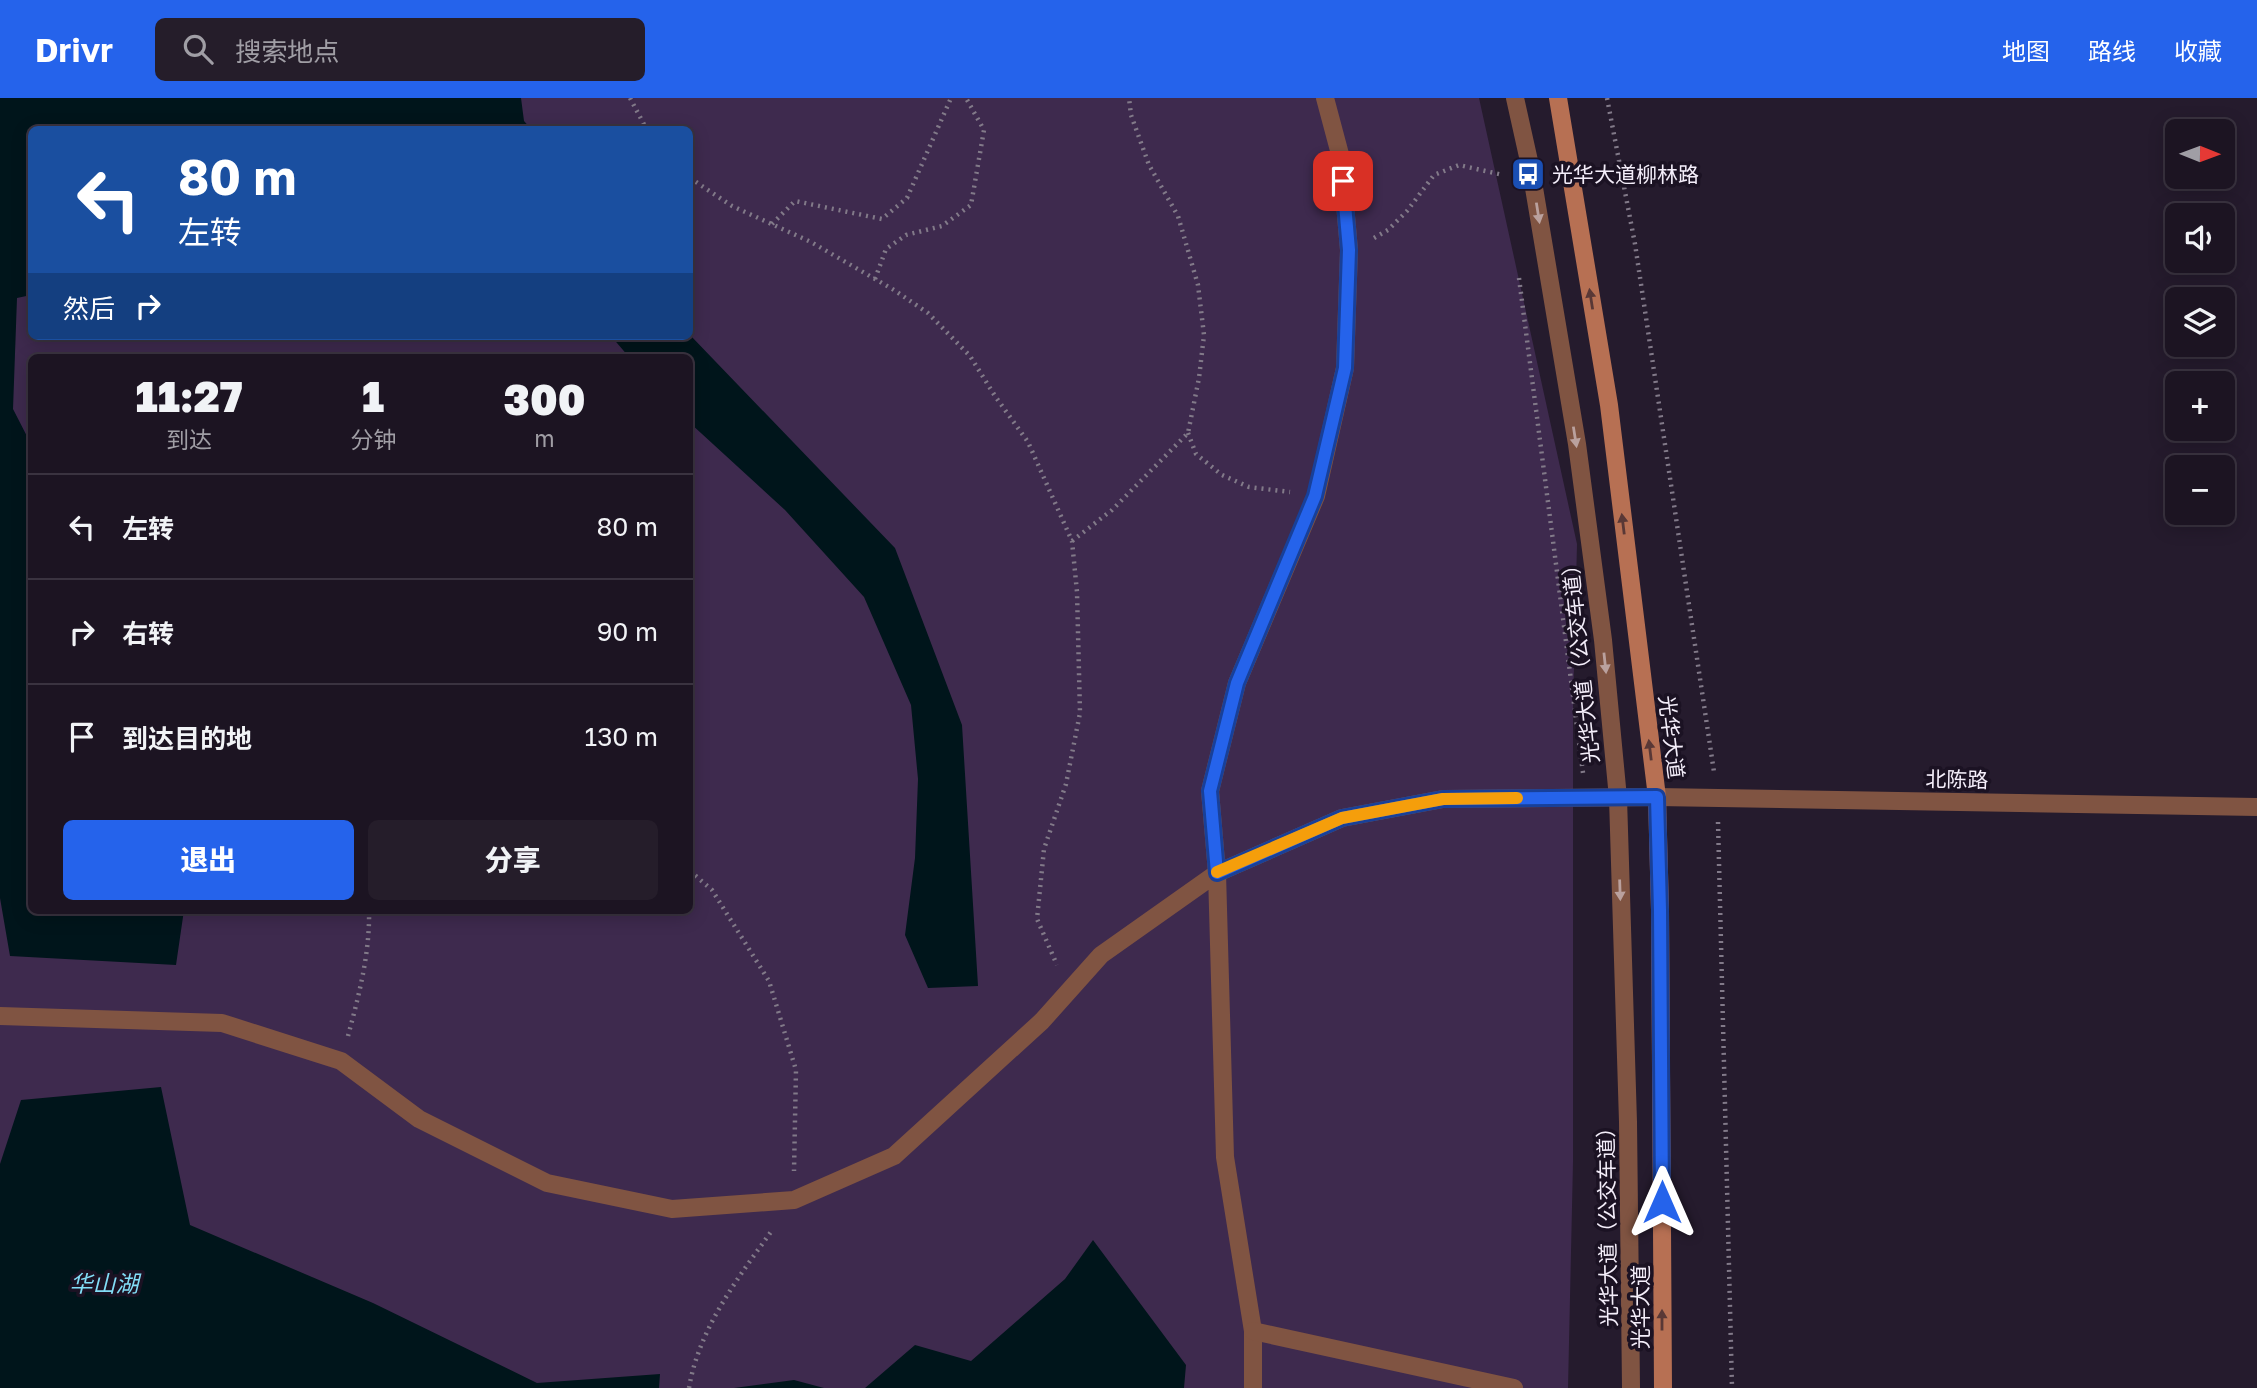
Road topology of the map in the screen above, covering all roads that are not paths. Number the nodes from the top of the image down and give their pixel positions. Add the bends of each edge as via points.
1 (1325, 98) edge
2 (1515, 98) edge
3 (1558, 98) edge
4 (1657, 797) junction
5 (1618, 798) junction
6 (2257, 807) edge
7 (1217, 873) junction
8 (0, 1016) edge
9 (1253, 1331) junction
10 (1252, 1388) edge
11 (1514, 1388) edge
12 (1631, 1388) edge
13 (1663, 1388) edge

1 - 7 street via 1341,158 1349,250 1345,368 1315,496 1237,683 1210,791
2 -> 5 street, 光华大道（公交车道） via 1577,444
4 -> 3 main road, 光华大道 via 1609,405
4 - 5 street, 北陈路
4 - 6 street, 北陈路
13 -> 4 main road, 光华大道
5 - 7 street, 北陈路 via 1443,799 1342,818
5 -> 12 street, 光华大道（公交车道） via 1629,1136
7 - 8 street, 北陈路 via 1101,955 1042,1021 894,1156 794,1200 672,1209 547,1183 419,1119 341,1061 222,1023
7 - 9 street via 1225,1157
9 - 10 street
9 - 11 street

